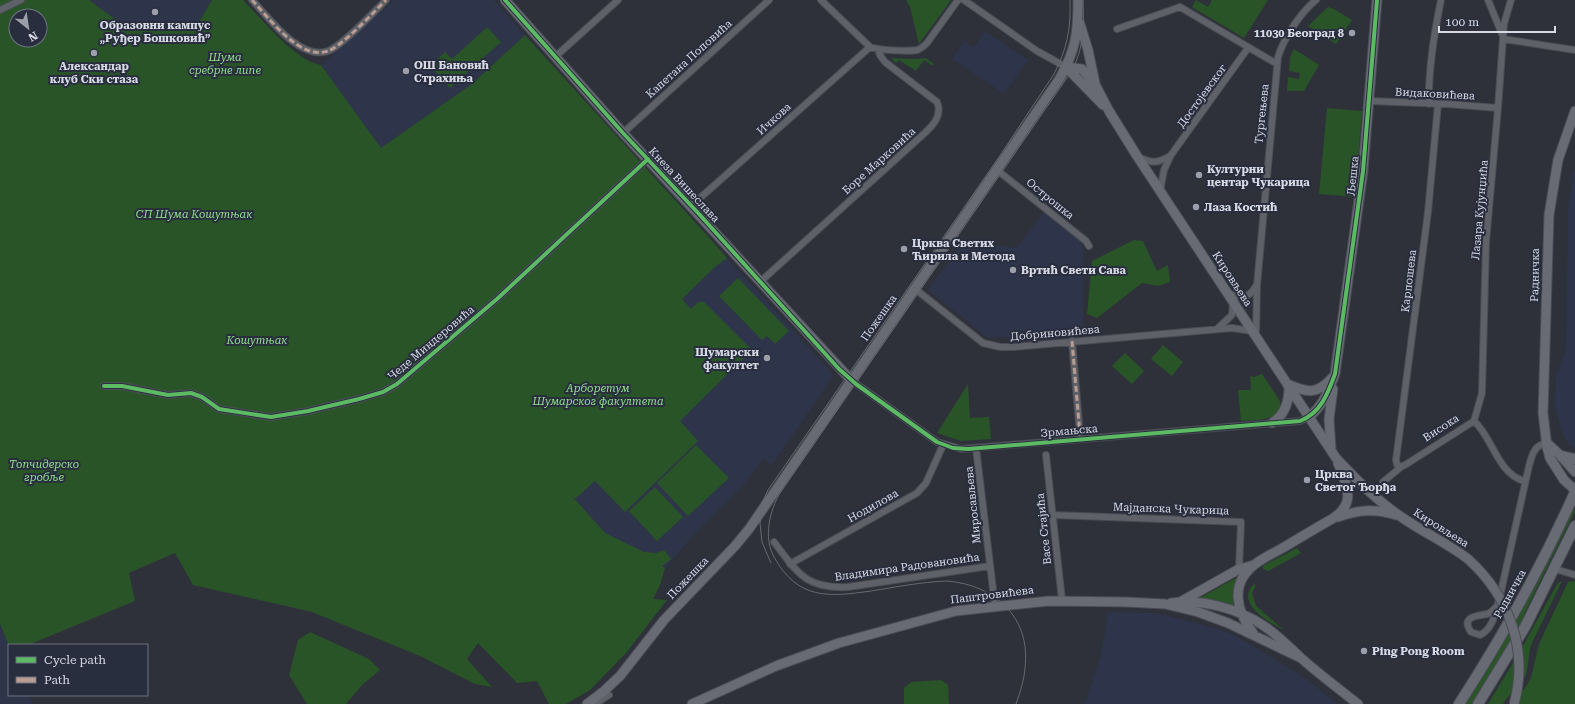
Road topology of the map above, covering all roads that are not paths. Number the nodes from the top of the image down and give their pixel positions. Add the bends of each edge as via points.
1 (20, 0) edge
2 (252, 0) edge
3 (386, 0) edge
4 (505, 0) edge
5 (618, 0) edge
6 (769, 0) edge
7 (821, 0) edge
8 (958, 0) edge
9 (964, 0) edge
10 (1078, 0) edge
11 (1316, 0) edge
12 (1377, 0) edge
13 (1440, 0) edge
14 (1488, 0) edge
15 (1511, 0) edge
16 (1180, 3) edge
17 (0, 10) edge
18 (1078, 18) junction
19 (1117, 29) dead end
20 (1503, 39) junction
21 (870, 47) junction
22 (1248, 48) junction
23 (878, 49) junction
24 (1575, 50) edge
25 (555, 57) junction
26 (1278, 64) junction
27 (1066, 67) junction
28 (1096, 86) junction
29 (1370, 101) junction
30 (1430, 104) junction
31 (1438, 104) junction
32 (1498, 108) junction
33 (1109, 111) junction
34 (1575, 111) edge
35 (623, 132) junction
36 (1171, 155) junction
37 (1138, 156) junction
38 (648, 159) junction
39 (997, 170) junction
40 (1160, 191) junction
41 (691, 206) junction
42 (1089, 246) dead end
43 (760, 282) junction
44 (1257, 285) junction
45 (914, 288) junction
46 (1230, 297) junction
47 (1217, 329) junction
48 (1254, 334) junction
49 (1072, 341) junction
50 (1336, 374) junction
51 (851, 380) junction
52 (104, 386) dead end
53 (1288, 386) junction
54 (1308, 417) junction
55 (1474, 421) junction
56 (1272, 423) junction
57 (1080, 435) dead end
58 (1547, 443) junction
59 (943, 445) junction
60 (976, 448) junction
61 (1331, 450) junction
62 (1046, 455) dead end
63 (1561, 456) junction
64 (1336, 458) junction
65 (1575, 459) edge
66 (1401, 467) junction
67 (1575, 472) edge
68 (1524, 481) junction
69 (1383, 482) dead end
70 (1575, 491) edge
71 (1053, 515) junction
72 (1399, 516) junction
73 (1332, 520) junction
74 (1575, 526) edge
75 (774, 542) dead end
76 (790, 564) junction
77 (1254, 565) junction
78 (990, 566) junction
79 (1239, 569) junction
80 (1555, 569) junction
81 (1575, 575) edge
82 (1062, 600) junction
83 (1180, 602) junction
84 (1165, 604) junction
85 (995, 606) junction
86 (1497, 606) junction
87 (1241, 614) junction
88 (1254, 634) junction
89 (1301, 658) junction
90 (608, 695) dead end
91 (587, 704) edge
92 (595, 704) edge
93 (692, 704) edge
94 (1358, 704) edge
95 (1459, 704) edge
96 (1478, 704) edge
97 (1514, 704) edge

1 - 17 street
2 - 3 street via 292,41 305,49 317,52 328,51 341,43
4 - 25 main road, Кнеза Вишеслава
5 - 25 street
6 - 35 street, Капетана Поповића
7 - 21 street
8 - 23 street via 924,47 915,50
9 - 27 street via 1037,51
10 - 18 main road, Пожешка
11 - 26 street, Тургењева via 1306,9 1280,50
12 - 29 main road, Љешка
13 - 30 street via 1432,51
14 - 20 street
15 - 20 street, Лазара Кујунџића via 1504,24
16 - 19 street
16 - 22 street
18 - 27 main road, Пожешка via 1076,40
18 - 28 main road
20 - 24 street
20 - 32 street, Лазара Кујунџића
21 - 23 street
21 - 41 street, Ичкова
22 - 26 street
22 - 36 street, Достојевског
23 - 43 street, Боре Марковића via 885,62 937,102 937,119
25 - 35 main road, Кнеза Вишеслава
26 - 44 street, Тургењева
27 - 28 main road, Кировљева via 1082,69
27 - 33 main road, Кировљева
27 - 39 main road, Пожешка
28 - 33 main road, Кировљева
29 - 30 street, Видаковићева
29 - 50 main road, Љешка
30 - 31 street, Видаковићева
31 - 32 street, Видаковићева
31 - 66 street, Карпошева via 1428,212 1396,460 1397,465
32 - 55 street, Лазара Кујунџића via 1486,242 1482,393
33 - 37 main road, Кировљева
34 - 58 main road, Радничка via 1558,160 1549,215 1543,413
35 - 38 main road, Кнеза Вишеслава
36 - 37 street via 1155,162
36 - 40 street, Достојевског via 1164,170
37 - 40 main road, Кировљева
38 - 41 main road, Кнеза Вишеслава
38 - 52 street, Чеде Миндеровића via 492,303 397,384 383,392 308,412 271,417 219,409 191,393 168,395 122,386
39 - 42 street, Острошка
39 - 45 main road, Пожешка
40 - 46 main road, Кировљева
41 - 43 main road, Кнеза Вишеслава
43 - 51 main road, Кнеза Вишеслава
44 - 46 street via 1244,298
44 - 48 street, Тургењева
45 - 49 street, Добриновићева via 986,344 1006,347
45 - 51 main road, Пожешка
46 - 47 street via 1232,315
46 - 48 main road, Кировљева
47 - 48 street, Добриновићева via 1232,328
47 - 49 street, Добриновићева
48 - 53 main road, Кировљева
49 - 57 street
50 - 53 main road via 1322,388 1314,391
50 - 54 main road, Љешка via 1317,410
50 - 61 main road via 1329,411
51 - 59 street, Зрмањска
51 - 91 main road, Пожешка via 746,533 657,629 620,676
53 - 54 main road, Кировљева
53 - 56 main road via 1287,405 1283,413
54 - 56 street, Зрмањска via 1300,421
54 - 61 main road, Кировљева
55 - 66 street, Висока
55 - 68 street, Висока via 1506,470
56 - 60 street, Зрмањска
58 - 63 main road
58 - 68 street, Радничка via 1534,451
58 - 70 main road, Радничка via 1551,460
59 - 60 street, Зрмањска via 961,449
59 - 76 street, Нодилова via 926,483 917,493
60 - 78 street, Миросављева
61 - 64 main road, Кировљева
62 - 71 street, Васе Стајића
63 - 65 main road
63 - 67 main road
64 - 72 main road, Кировљева via 1365,488
64 - 73 main road, Кировљева via 1349,494 1341,512
66 - 69 street, Висока
68 - 86 street, Радничка
70 - 95 main road, Радничка via 1520,604
71 - 79 street, Мајданска Чукарица via 1241,522
71 - 82 street, Васе Стајића
72 - 73 main road via 1382,511 1361,510
72 - 97 main road, Кировљева, bridge via 1468,559 1494,588 1510,618 1519,660
73 - 77 main road
74 - 80 main road
75 - 76 street, Владимира Радовановића
76 - 78 street, Владимира Радовановића via 804,578 835,587
77 - 79 main road
77 - 87 main road via 1245,576 1238,592
78 - 85 street, Миросављева
79 - 83 main road
80 - 81 street
80 - 96 main road via 1525,627
82 - 84 main road, Паштровићева
82 - 85 main road, Паштровићева
83 - 84 main road
83 - 87 main road, Паштровићева via 1203,604
84 - 88 main road, Паштровићева via 1198,612
85 - 93 main road, Паштровићева via 946,614 832,646 776,666
86 - 86 street, Радничка via 1487,614 1472,617 1468,626 1471,632 1480,635 1486,632
87 - 88 main road
87 - 89 main road, Паштровићева via 1264,626
88 - 89 main road, Паштровићева
89 - 94 main road, Паштровићева
90 - 92 street

